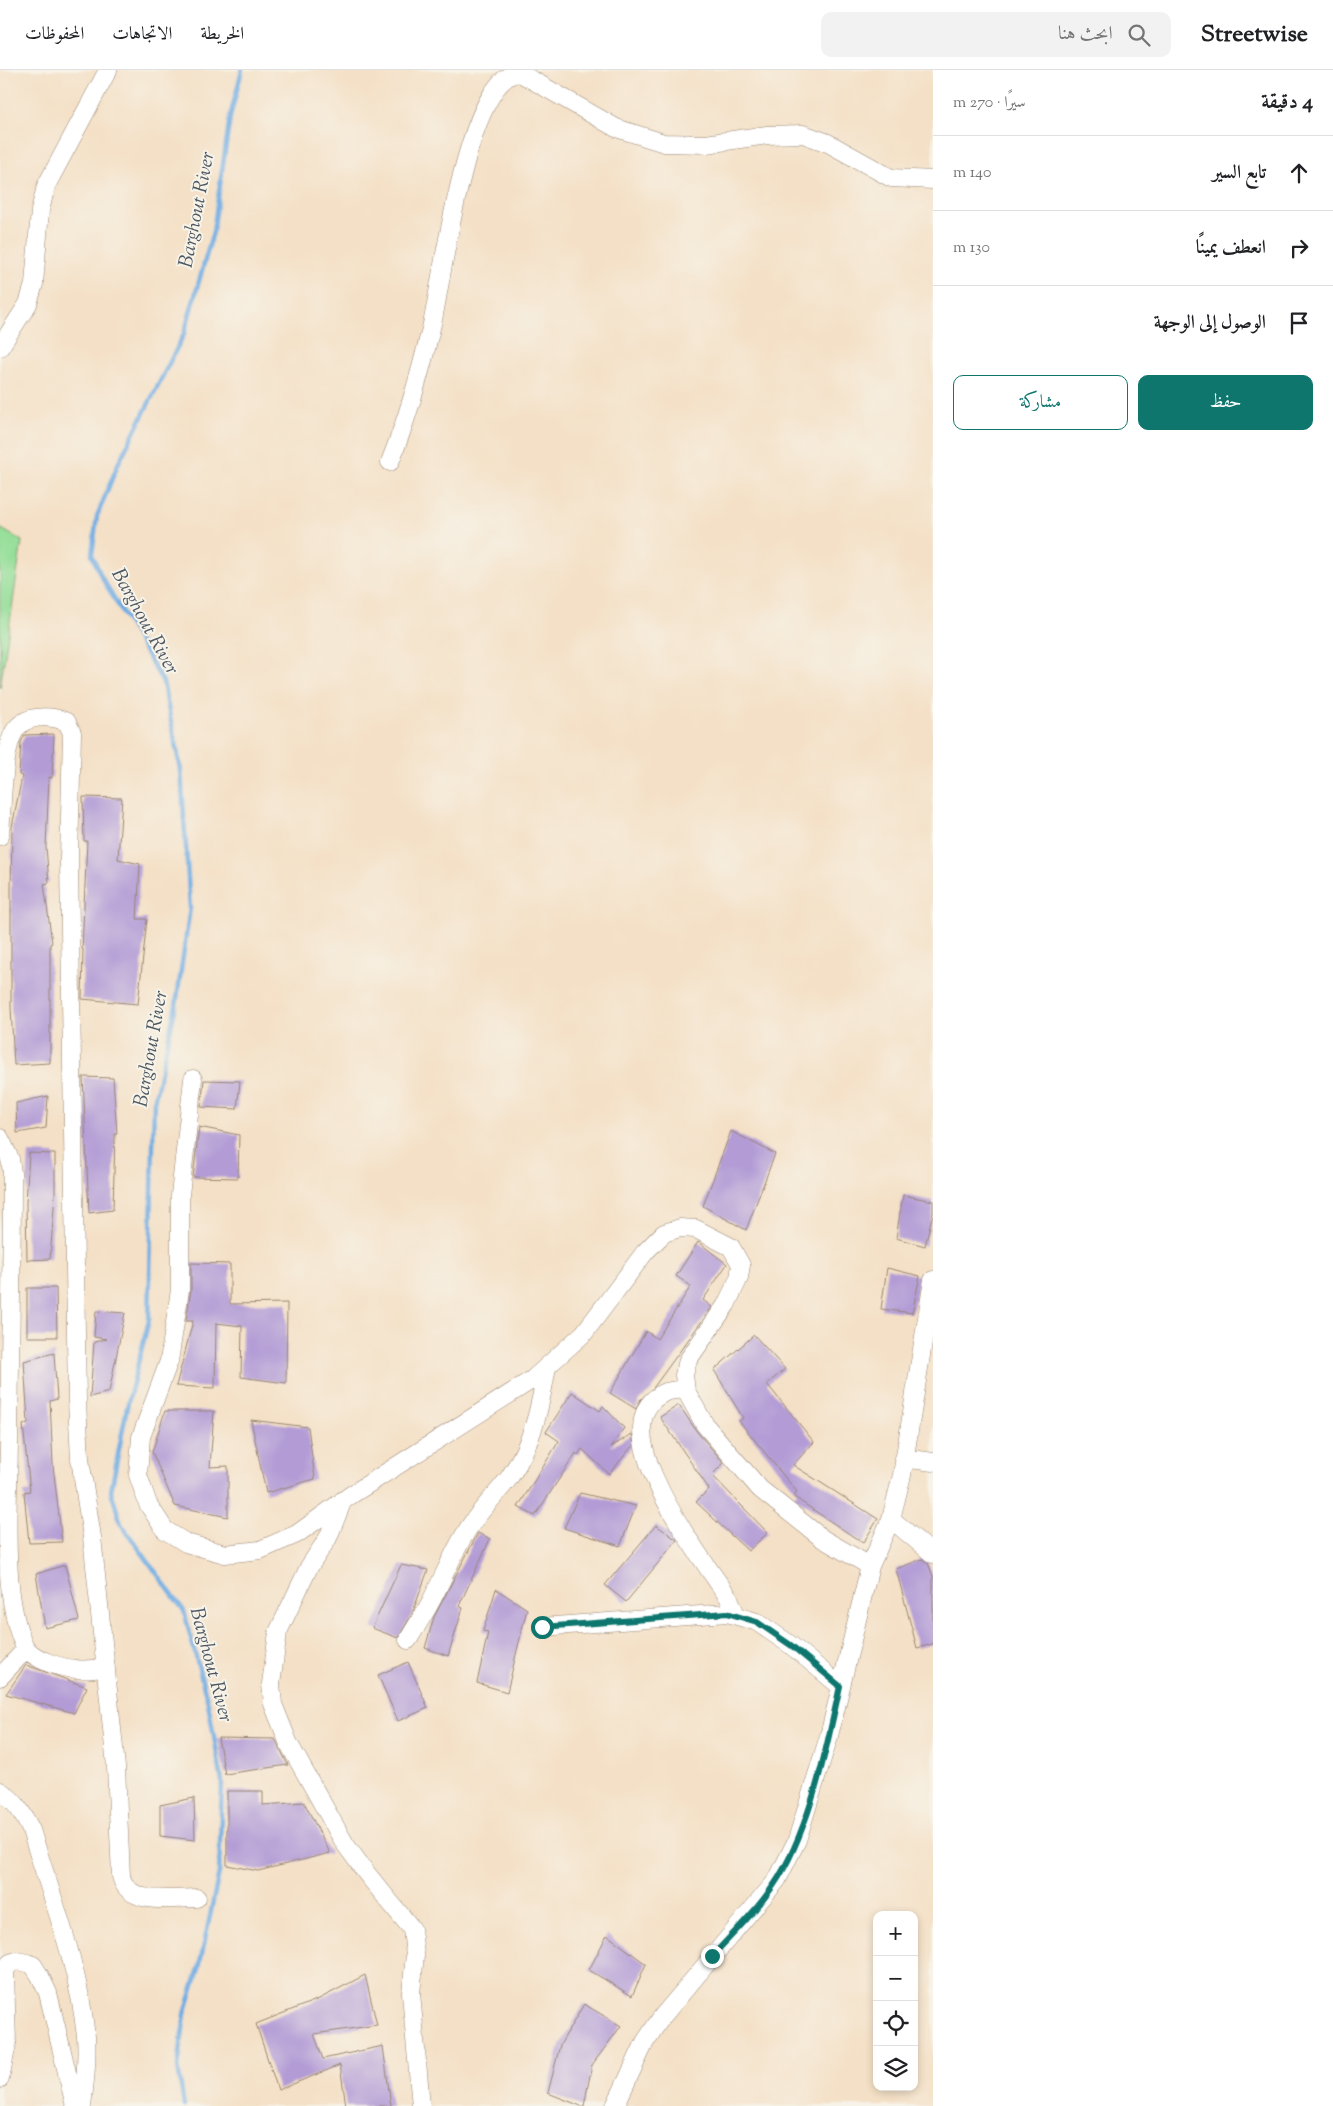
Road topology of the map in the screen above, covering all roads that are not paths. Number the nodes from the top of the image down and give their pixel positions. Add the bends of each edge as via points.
1 (108, 70) edge
2 (933, 180) edge
3 (0, 348) edge
4 (390, 462) dead end
5 (0, 836) edge
6 (193, 1079) dead end
7 (0, 1138) edge
8 (933, 1280) edge
9 (5, 1339) edge
10 (547, 1367) junction
11 (685, 1389) junction
12 (904, 1458) junction
13 (933, 1462) edge
14 (344, 1500) junction
15 (891, 1519) junction
16 (933, 1554) edge
17 (870, 1566) junction
18 (736, 1615) junction
19 (542, 1627) dead end
20 (408, 1640) dead end
21 (26, 1648) junction
22 (106, 1668) junction
23 (0, 1677) edge
24 (840, 1686) junction
25 (0, 1791) edge
26 (197, 1898) dead end
27 (6, 1956) edge
28 (0, 2078) edge
29 (75, 2106) edge
30 (82, 2106) edge
31 (421, 2106) edge
32 (616, 2106) edge

1 - 3 street via 46,186 40,211 34,284 28,304
2 - 4 street via 891,178 828,143 803,134 767,135 706,144 664,143 616,128 520,73 509,75 493,92 475,132 447,236 432,323 406,422
5 - 22 street via 6,771 14,731 32,719 45,716 67,722 72,733 69,870 77,1402 80,1459
6 - 14 street via 180,1195 180,1290 169,1361 141,1437 138,1475 148,1504 165,1530 186,1543 225,1554 260,1550 297,1534
7 - 9 street via 12,1166
8 - 12 street
9 - 21 street via 9,1452 5,1560 16,1628
10 - 11 street via 584,1332 644,1252 664,1233 680,1228 696,1229 731,1247 741,1264 739,1278 726,1305 688,1360
10 - 14 street
10 - 20 street via 540,1412 522,1457 469,1528
11 - 17 street via 705,1425 760,1489 823,1539
11 - 18 street via 666,1392 654,1401 644,1416 642,1443 660,1493 729,1598
12 - 13 street
12 - 15 street
14 - 31 street via 328,1538 309,1567 278,1632 271,1684 273,1704 289,1744 345,1844 412,1929 415,1955 412,1993
15 - 16 street
15 - 17 street
17 - 24 street
18 - 19 street via 700,1614
18 - 24 street via 757,1622
21 - 22 street via 44,1660 77,1670
21 - 23 street
22 - 26 street via 123,1884 136,1895
24 - 32 street via 806,1815 786,1864 765,1896 661,2018 645,2042
25 - 30 street via 11,1798 31,1830 71,1962 86,2039
27 - 28 street via 7,2044
27 - 29 street via 33,1965 44,1985

